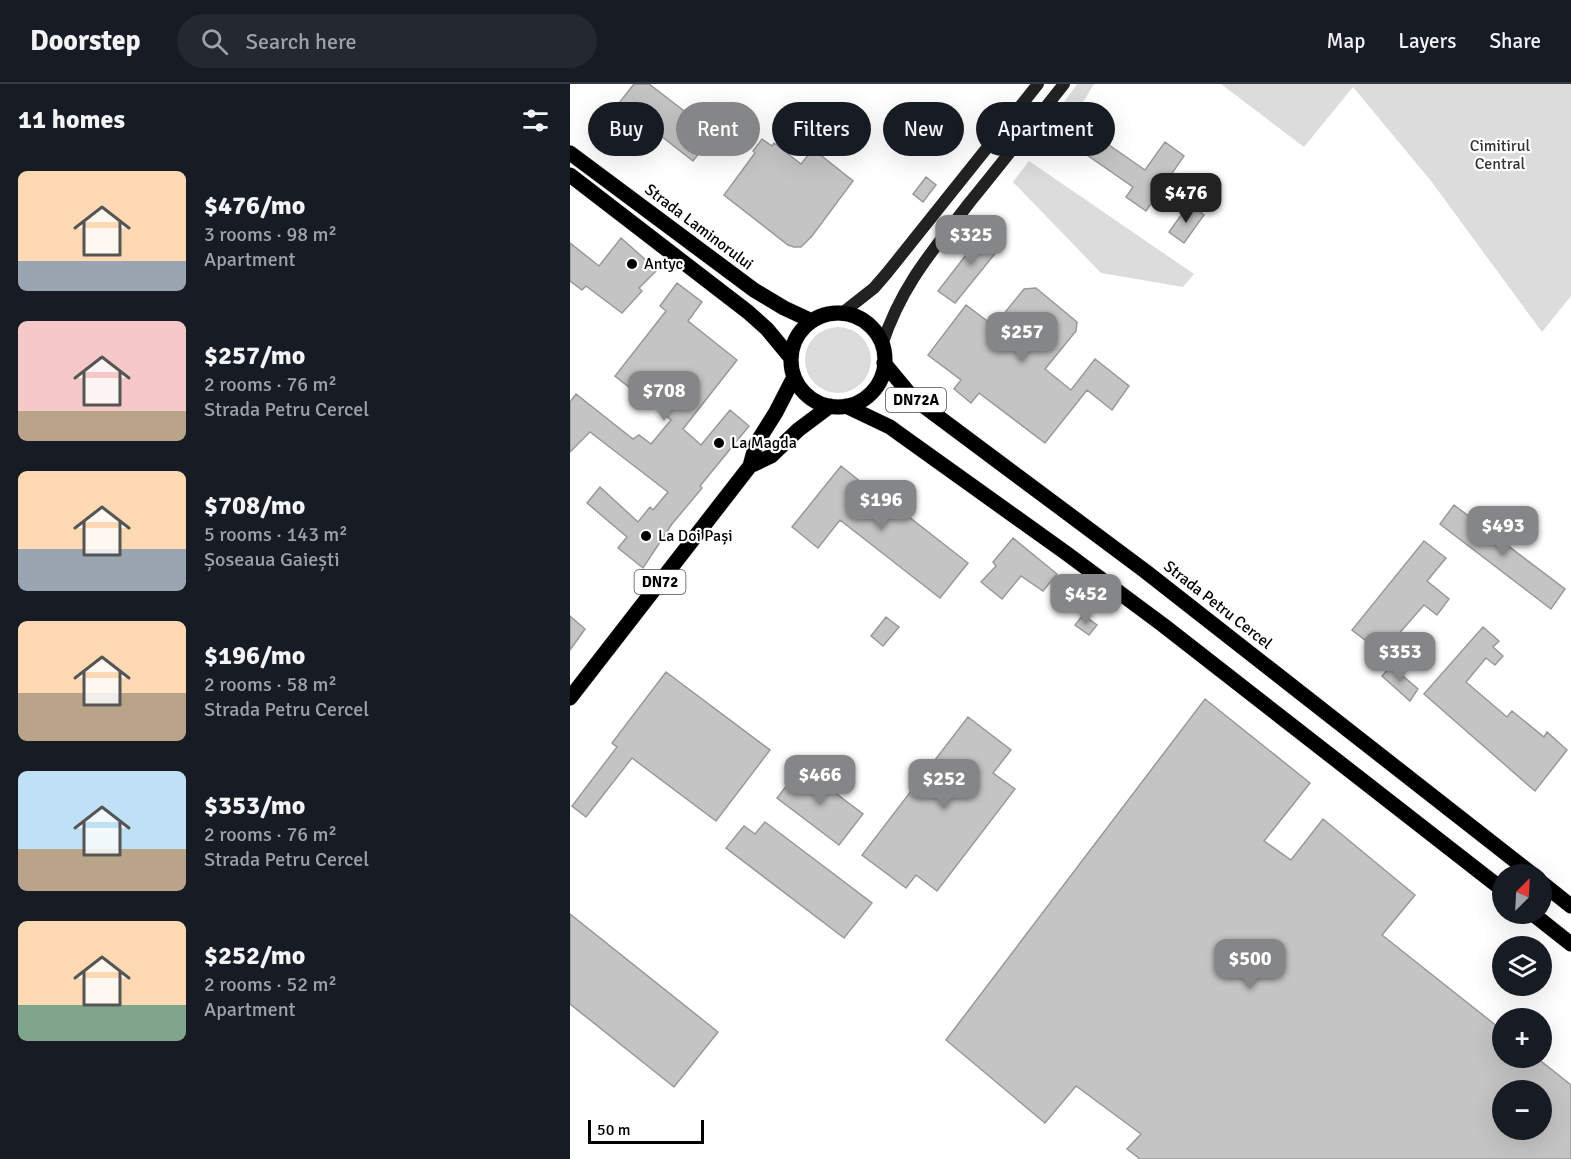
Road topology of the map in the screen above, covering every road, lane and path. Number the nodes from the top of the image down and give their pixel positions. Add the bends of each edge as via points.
1 (1038, 84) edge
2 (1064, 84) edge
3 (1024, 102) edge
4 (1049, 102) edge
5 (570, 153) edge
6 (981, 156) edge
7 (1006, 156) edge
8 (570, 175) edge
9 (666, 225) junction
10 (654, 240) junction
11 (841, 314) junction
12 (812, 321) junction
13 (882, 345) junction
14 (791, 358) junction
15 (884, 363) junction
16 (794, 377) junction
17 (830, 406) junction
18 (846, 406) junction
19 (750, 466) junction
20 (570, 698) edge
21 (1519, 864) edge
22 (1492, 881) edge
23 (1552, 891) edge
24 (1571, 906) edge
25 (1546, 924) edge
26 (1571, 944) edge

1 - 3 main road
2 - 4 main road
5 - 9 main road, Strada Laminorului
6 - 11 main road via 874,288
7 - 13 main road via 916,272 888,324
8 - 10 main road
9 - 10 main road
9 - 12 main road, Strada Laminorului via 773,302
10 - 14 main road via 759,321
11 - 12 main road
11 - 13 main road via 868,324
12 - 14 main road via 796,339
13 - 15 main road
14 - 16 main road
15 - 18 main road via 874,390
15 - 21 main road, Strada Petru Cercel / DN72A via 913,398 1154,578
16 - 17 main road via 808,397
16 - 19 main road, DN72 via 756,444
17 - 18 main road
17 - 19 main road, DN72 via 771,456
18 - 22 main road, DN72A via 926,452 1066,553
19 - 20 main road, DN72
23 - 24 main road
25 - 26 main road

